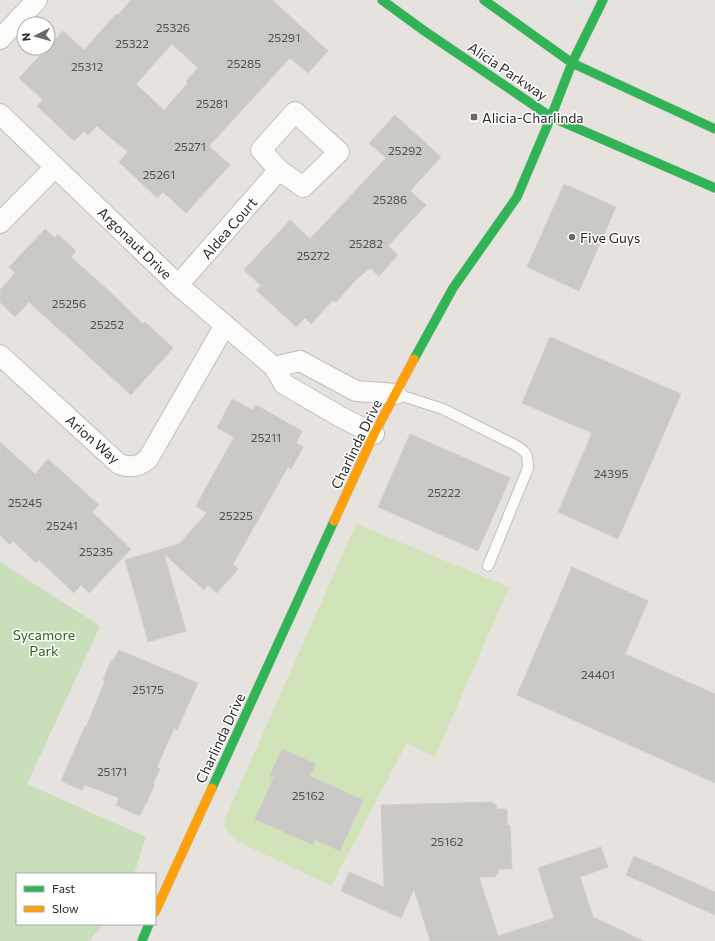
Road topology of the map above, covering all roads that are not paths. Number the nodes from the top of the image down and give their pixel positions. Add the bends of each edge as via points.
1 (37, 0) edge
2 (382, 0) edge
3 (484, 0) edge
4 (603, 0) edge
5 (0, 39) edge
6 (572, 63) junction
7 (0, 114) edge
8 (551, 117) junction
9 (715, 129) edge
10 (55, 167) junction
11 (279, 170) dead end
12 (715, 188) edge
13 (0, 223) edge
14 (178, 285) junction
15 (225, 325) junction
16 (0, 355) edge
17 (274, 367) junction
18 (396, 394) junction
19 (374, 434) junction
20 (488, 566) dead end
21 (156, 910) edge
22 (150, 925) edge
23 (142, 941) edge

1 - 5 street
2 - 8 street, Alicia Parkway
3 - 6 street
4 - 6 street, Charlinda Drive
6 - 8 street, Charlinda Drive
6 - 9 street
7 - 10 street, Argonaut Drive
8 - 12 street, Alicia Parkway
8 - 18 street, Charlinda Drive via 517,197 453,288
10 - 13 street
10 - 14 street, Argonaut Drive
11 - 14 street, Aldea Court
14 - 15 street, Argonaut Drive
15 - 16 street, Arion Way via 148,459 134,466 119,464
15 - 17 street, Argonaut Drive
17 - 18 street via 300,361 356,391
17 - 19 street, Argonaut Drive via 284,384
18 - 19 street, Charlinda Drive
18 - 20 lane via 443,408 525,451 528,468
19 - 21 street, Charlinda Drive
22 - 23 street

